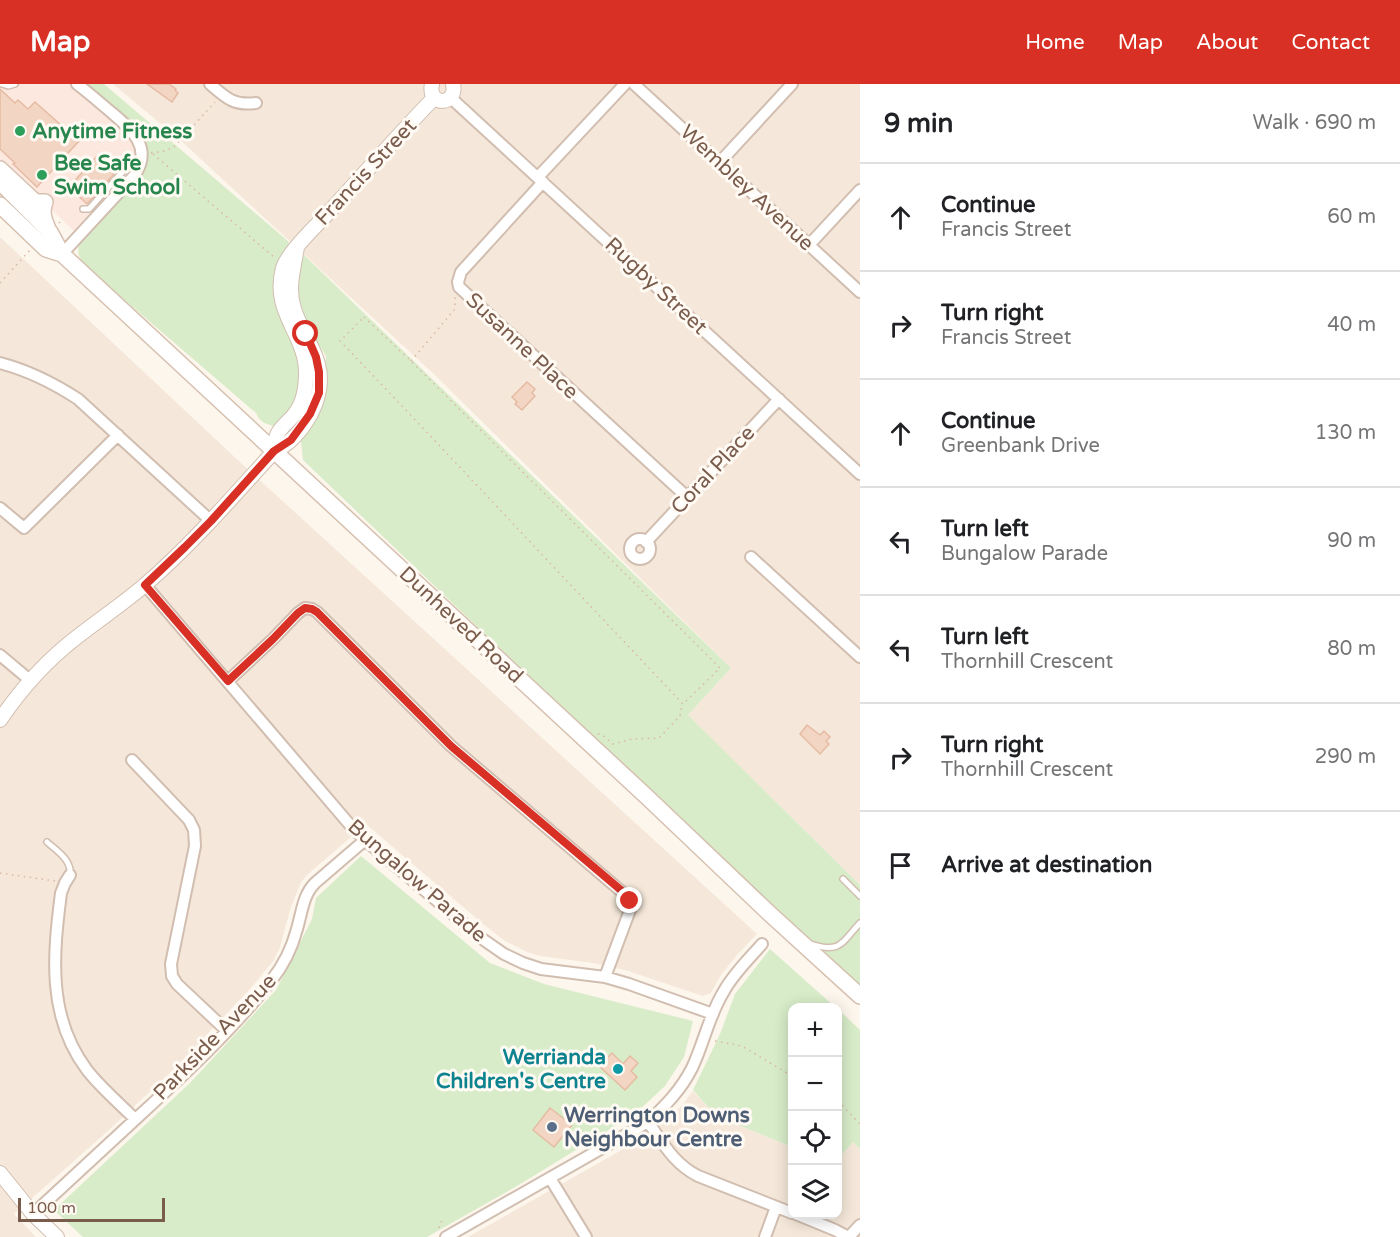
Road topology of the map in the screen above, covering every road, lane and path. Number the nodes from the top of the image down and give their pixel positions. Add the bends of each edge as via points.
1 (2, 84) edge
2 (15, 84) edge
3 (77, 84) edge
4 (210, 84) edge
5 (625, 84) edge
6 (634, 84) edge
7 (792, 84) edge
8 (433, 91) edge
9 (452, 91) edge
10 (222, 94) junction
11 (256, 103) dead end
12 (126, 161) dead end
13 (720, 162) junction
14 (0, 169) edge
15 (541, 180) junction
16 (0, 182) edge
17 (860, 190) edge
18 (0, 205) edge
19 (83, 209) dead end
20 (50, 232) junction
21 (35, 245) dead end
22 (809, 245) junction
23 (62, 254) junction
24 (278, 261) dead end
25 (0, 283) edge
26 (457, 288) junction
27 (860, 292) edge
28 (411, 361) junction
29 (0, 363) edge
30 (779, 399) junction
31 (118, 435) junction
32 (274, 451) junction
33 (860, 474) edge
34 (687, 497) junction
35 (0, 508) edge
36 (211, 521) junction
37 (646, 542) dead end
38 (752, 557) dead end
39 (145, 585) junction
40 (0, 655) edge
41 (860, 657) edge
42 (31, 681) junction
43 (228, 681) junction
44 (682, 704) junction
45 (0, 720) edge
46 (579, 734) junction
47 (132, 760) dead end
48 (364, 840) junction
49 (47, 842) dead end
50 (0, 873) edge
51 (843, 879) dead end
52 (68, 880) junction
53 (860, 896) edge
54 (860, 922) edge
55 (798, 940) junction
56 (762, 944) dead end
57 (605, 976) junction
58 (860, 996) edge
59 (713, 1014) junction
60 (227, 1031) junction
61 (710, 1039) dead end
62 (788, 1074) edge
63 (842, 1106) edge
64 (135, 1119) junction
65 (648, 1122) junction
66 (860, 1124) edge
67 (0, 1173) edge
68 (550, 1178) junction
69 (776, 1207) junction
70 (788, 1212) edge
71 (33, 1214) junction
72 (807, 1219) edge
73 (860, 1225) edge
74 (57, 1237) edge
75 (446, 1237) edge
76 (586, 1237) edge
77 (765, 1237) edge
78 (848, 1237) edge

1 - 2 lane
3 - 23 street via 131,130 141,157 134,176
4 - 10 street
5 - 15 street, Susanne Place
6 - 13 street, Wembley Avenue
7 - 13 street
8 - 9 street via 444,101
8 - 32 street, Francis Street via 297,247 291,297 316,357 320,386 310,414 291,440
9 - 15 street, Rugby Street
10 - 11 street via 239,104
10 - 24 path via 174,147 151,153
12 - 19 lane via 126,168 89,209
13 - 22 street, Wembley Avenue
14 - 20 main road via 36,202 45,202 42,215
15 - 26 street, Susanne Place via 461,272
15 - 30 street, Rugby Street
16 - 20 main road, Dunheved Road
17 - 22 street
18 - 23 main road, Dunheved Road via 46,249
20 - 23 main road, Dunheved Road
21 - 25 path
22 - 27 street, Wembley Avenue
23 - 32 main road, Dunheved Road
26 - 28 path via 455,309
26 - 34 street, Susanne Place
28 - 44 path via 720,668
28 - 44 path via 364,317 340,341
29 - 31 street via 68,393
30 - 33 street, Rugby Street
30 - 34 street, Coral Place
31 - 35 street via 24,528
31 - 36 street
32 - 36 street, Francis Street
32 - 46 main road, Dunheved Road
34 - 37 street, Coral Place
36 - 39 street, Francis Street
38 - 41 street
39 - 42 street, Francis Street via 58,653
39 - 43 street, Bungalow Parade
40 - 42 street
42 - 45 street, Francis Street
43 - 48 street, Bungalow Parade
43 - 57 street via 298,613 305,608 317,612 451,746 628,897 630,910
44 - 46 path via 680,716 659,738 613,744 601,734
46 - 55 main road, Dunheved Road
47 - 60 street via 194,830 195,846 171,972 177,984
48 - 57 street, Bungalow Parade via 504,954 541,969
48 - 60 street, Parkside Avenue via 308,891 283,963
49 - 52 lane via 71,869
50 - 52 path
51 - 53 lane
52 - 64 street via 61,893 54,971 60,1012 71,1043 87,1069
54 - 55 lane via 836,948
55 - 58 main road, Dunheved Road
56 - 59 street via 723,991
57 - 59 street, Bungalow Parade
59 - 65 street via 695,1062 678,1092
60 - 64 street, Parkside Avenue
61 - 62 path via 742,1046
63 - 66 path
64 - 71 street, Parkside Avenue
65 - 68 street
65 - 69 street via 684,1168
67 - 71 street
68 - 75 street
68 - 76 street
69 - 70 street
69 - 77 street
71 - 74 street
72 - 78 street
73 - 78 street

